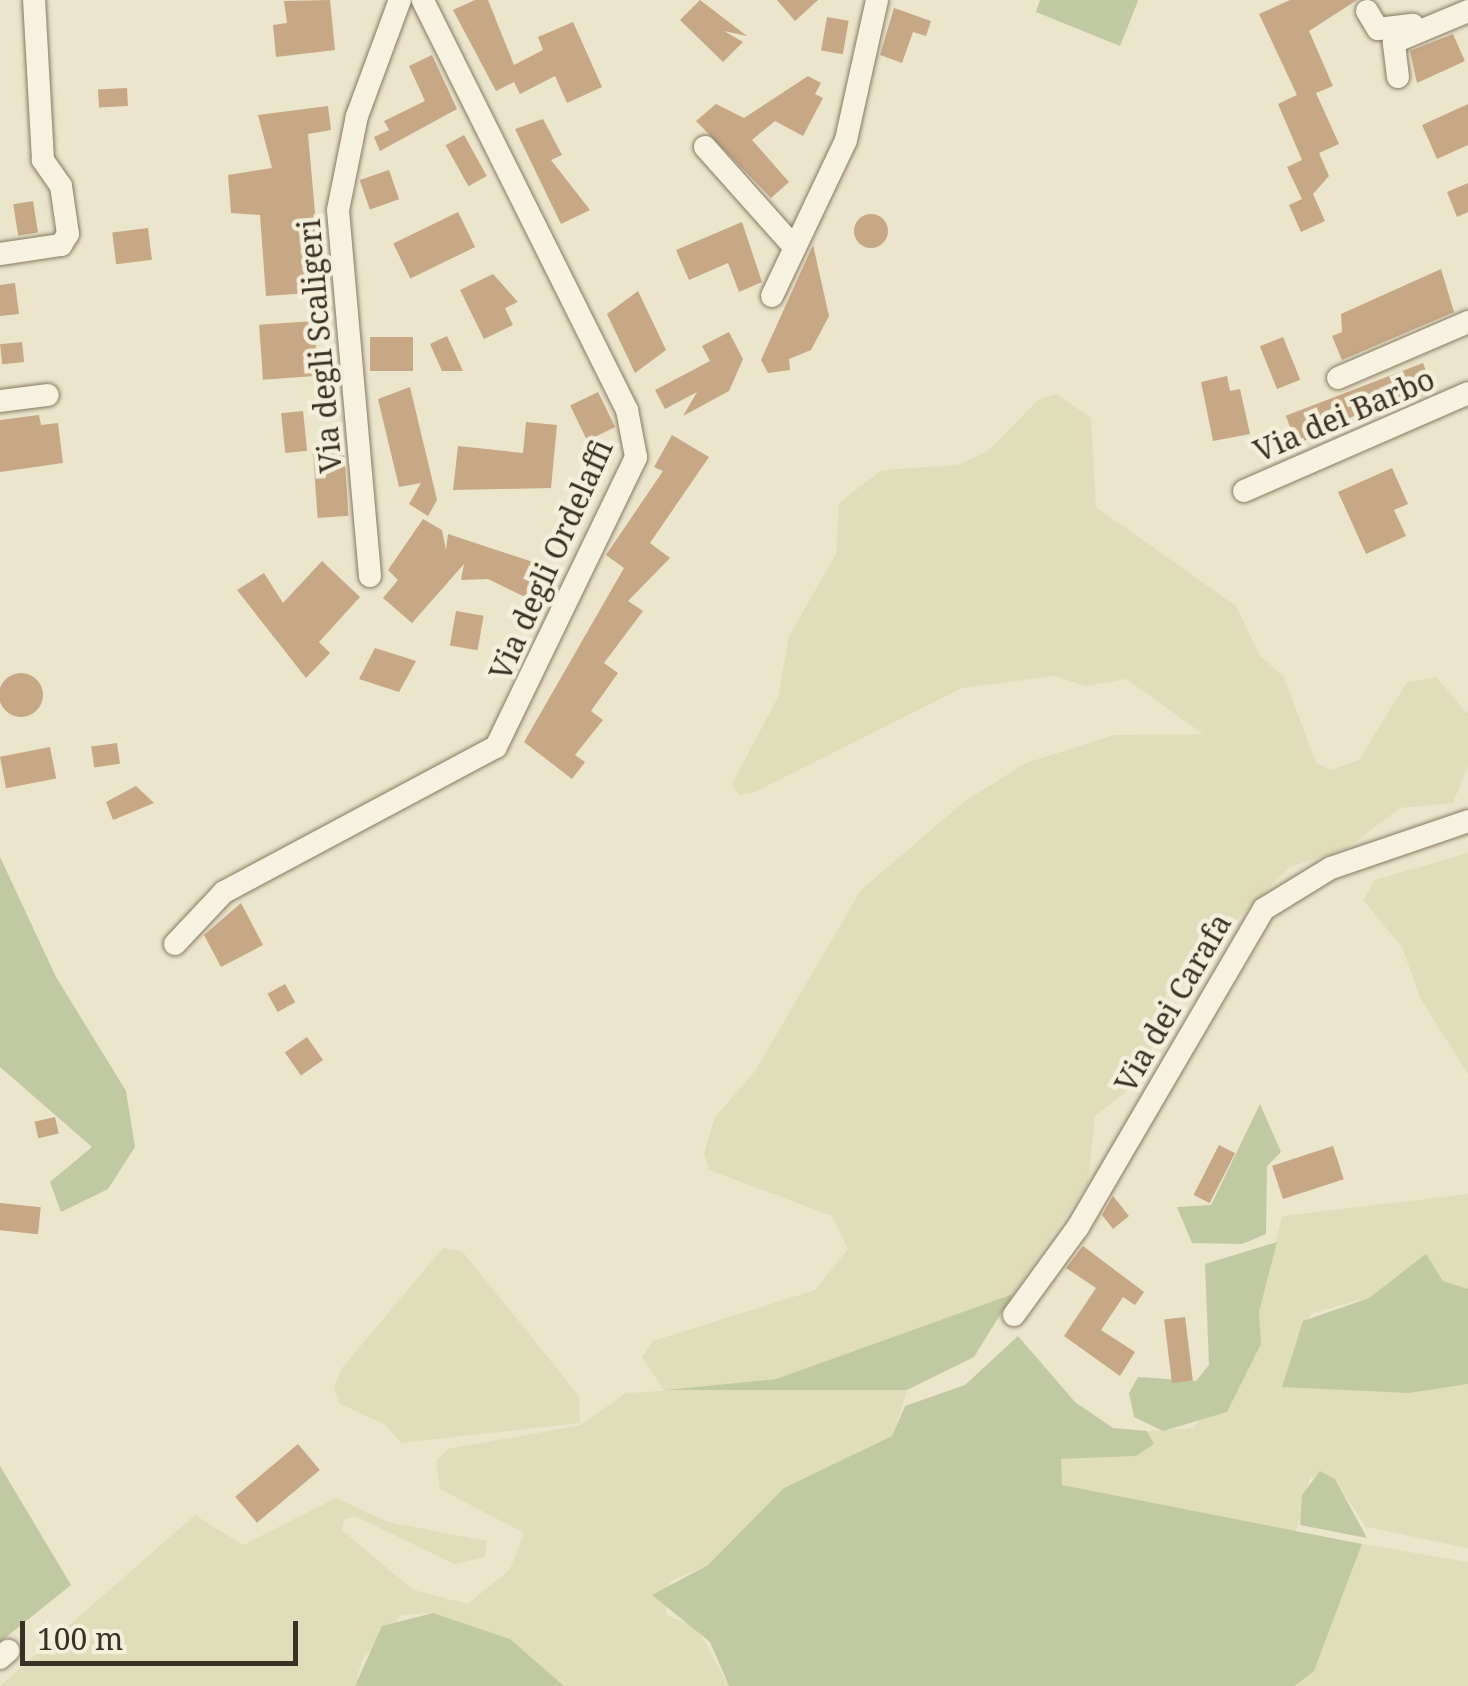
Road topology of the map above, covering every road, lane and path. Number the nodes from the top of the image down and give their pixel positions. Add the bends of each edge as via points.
1 (34, 0) edge
2 (400, 0) edge
3 (423, 0) edge
4 (878, 0) edge
5 (1465, 0) edge
6 (1367, 11) dead end
7 (1468, 12) edge
8 (1398, 77) dead end
9 (705, 147) dead end
10 (795, 248) junction
11 (0, 254) edge
12 (772, 296) dead end
13 (1468, 322) edge
14 (1338, 378) dead end
15 (1468, 394) edge
16 (48, 395) dead end
17 (0, 401) edge
18 (1244, 491) dead end
19 (370, 576) dead end
20 (1468, 822) edge
21 (175, 944) dead end
22 (1014, 1315) dead end

1 - 11 street via 43,160 62,192 61,245
2 - 19 street, Via degli Scaligeri via 357,116 338,210
3 - 21 street, Via degli Ordelaffi via 627,410 636,457 496,748 237,884
4 - 10 street via 846,140
5 - 6 street via 1393,32 1378,29
7 - 8 street via 1394,42
9 - 10 street
10 - 12 street
13 - 14 street
15 - 18 street, Via dei Barbo
16 - 17 street
20 - 22 street, Via dei Carafa via 1331,868 1264,909 1095,1199

